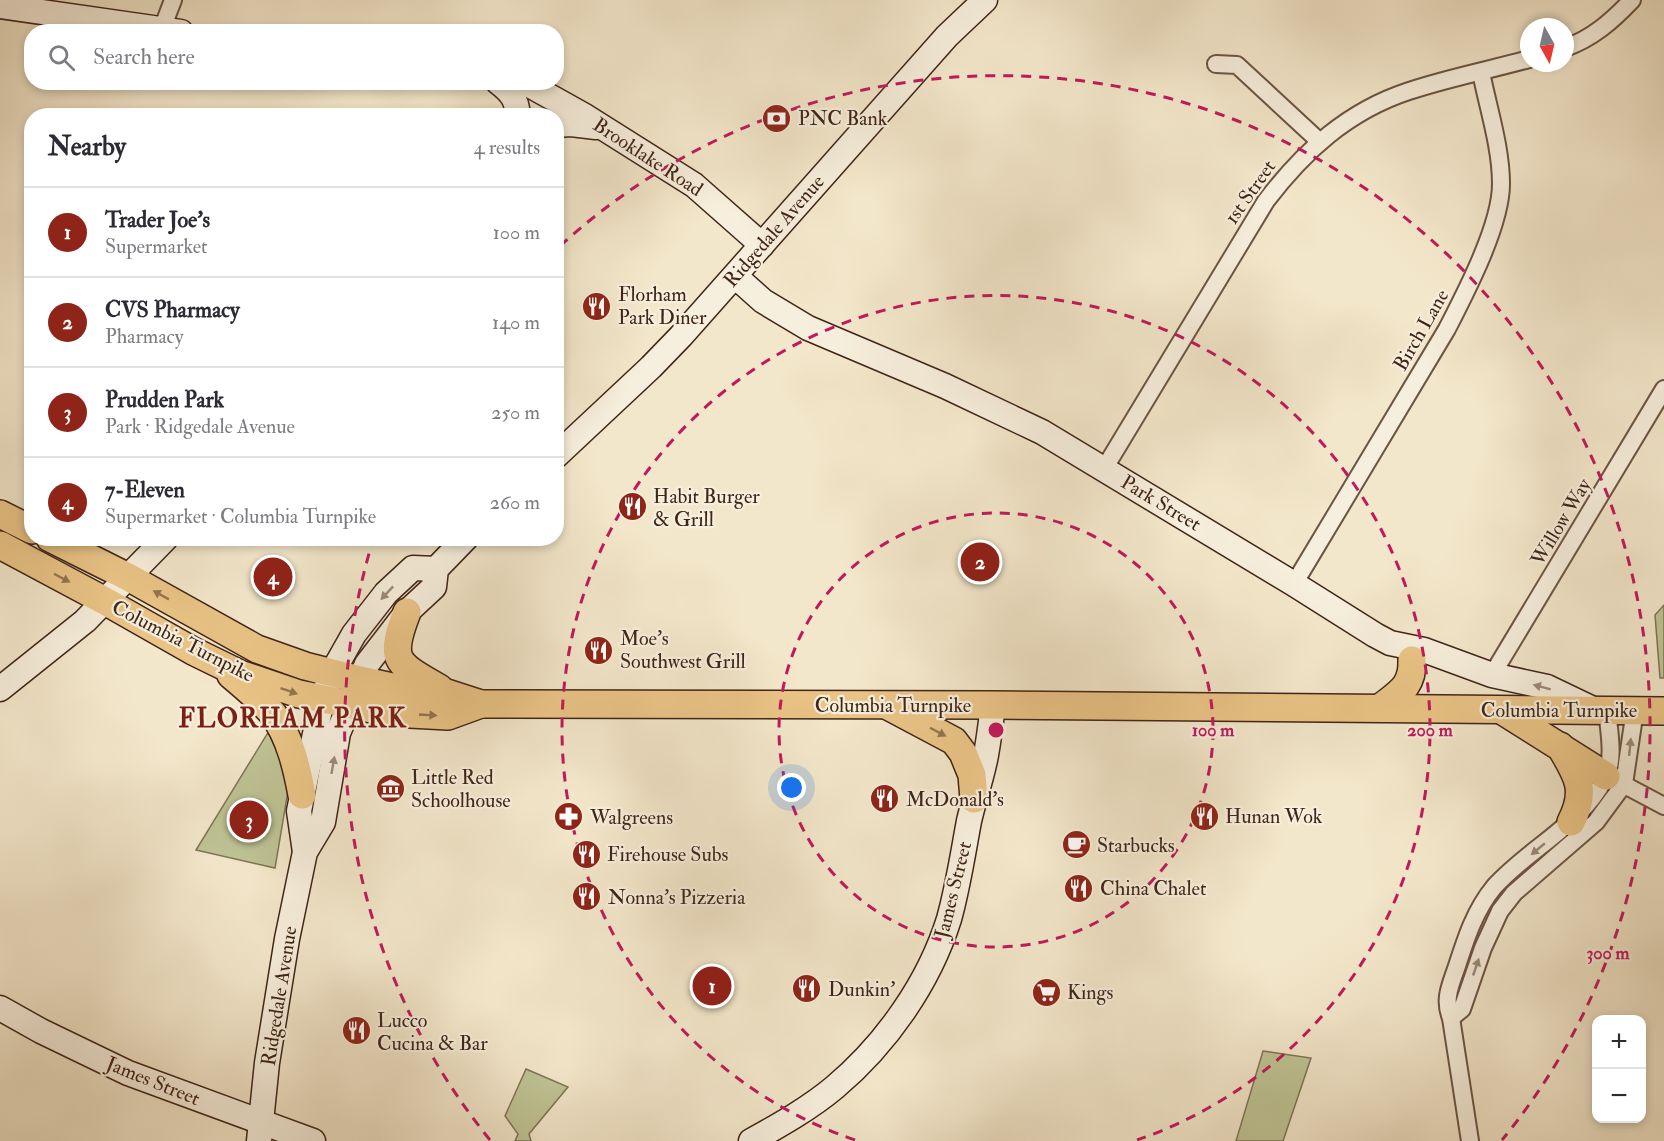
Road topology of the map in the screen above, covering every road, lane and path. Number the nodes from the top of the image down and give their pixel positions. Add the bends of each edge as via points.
1 (173, 0) edge
2 (985, 0) edge
3 (1632, 0) edge
4 (0, 6) edge
5 (129, 24) edge
6 (172, 24) edge
7 (1574, 44) edge
8 (1520, 61) edge
9 (1216, 64) dead end
10 (1481, 72) junction
11 (506, 90) edge
12 (534, 90) edge
13 (538, 90) edge
14 (517, 108) edge
15 (534, 108) edge
16 (564, 124) edge
17 (604, 128) junction
18 (1319, 141) junction
19 (762, 245) junction
20 (735, 276) junction
21 (1664, 389) edge
22 (564, 449) edge
23 (1104, 469) junction
24 (0, 514) edge
25 (24, 526) edge
26 (0, 545) edge
27 (66, 546) edge
28 (158, 546) edge
29 (458, 546) edge
30 (436, 569) junction
31 (128, 577) junction
32 (1294, 584) junction
33 (105, 601) junction
34 (407, 612) junction
35 (1390, 642) junction
36 (1412, 660) junction
37 (219, 664) junction
38 (332, 673) junction
39 (1492, 675) junction
40 (360, 680) junction
41 (0, 689) edge
42 (447, 693) junction
43 (322, 700) junction
44 (481, 704) junction
45 (886, 705) junction
46 (993, 705) junction
47 (350, 706) junction
48 (1380, 708) junction
49 (1502, 710) junction
50 (1601, 710) junction
51 (1635, 710) junction
52 (1664, 711) edge
53 (1560, 745) junction
54 (1615, 780) junction
55 (302, 795) junction
56 (974, 799) junction
57 (1664, 807) edge
58 (1571, 822) junction
59 (305, 852) junction
60 (0, 1008) edge
61 (1451, 1018) junction
62 (260, 1132) edge
63 (313, 1141) edge
64 (751, 1141) edge
65 (1470, 1141) edge

1 - 6 street
2 - 19 main road, Ridgedale Avenue via 947,36
3 - 7 street via 1610,22
4 - 5 main road
8 - 10 street, 1st Street
9 - 18 street via 1238,65
10 - 18 street, 1st Street via 1385,100
10 - 32 street, Birch Lane via 1500,164 1501,187 1492,228 1447,329
11 - 14 main road via 515,98
12 - 15 main road
13 - 17 main road, Brooklake Road
16 - 17 main road
17 - 19 main road, Brooklake Road via 694,185
18 - 23 street, 1st Street via 1266,201
19 - 20 main road, Ridgedale Avenue
20 - 22 main road, Ridgedale Avenue via 657,362
20 - 23 main road, Park Street via 764,301 808,328 1008,415
21 - 39 street, Willow Way
23 - 32 main road, Park Street
24 - 25 main road
26 -> 33 main road, Columbia Turnpike
27 - 31 main road, Columbia Turnpike
28 - 31 main road
29 - 30 main road, Ridgedale Avenue
30 - 34 main road, Ridgedale Avenue via 434,587
30 -> 38 main road, Ridgedale Avenue via 413,568 386,593 354,634
31 - 33 main road
38 -> 31 main road, Columbia Turnpike via 257,649
32 - 35 main road, Park Street
33 - 37 main road, Columbia Turnpike
33 - 41 main road via 86,621
34 - 40 main road, Ridgedale Avenue via 367,664
34 - 42 main road via 397,638 399,658 411,672
35 - 36 main road
35 - 39 main road, Park Street
36 - 39 main road via 1466,681 1483,681
36 - 48 main road via 1409,682
37 -> 43 main road, Columbia Turnpike
37 - 55 main road via 273,715 287,741
38 - 40 main road, Columbia Turnpike
38 - 43 main road, Ridgedale Avenue
50 -> 39 main road, Park Street via 1547,687
40 - 42 main road, Columbia Turnpike
40 - 47 main road, Ridgedale Avenue
42 - 44 main road, Columbia Turnpike
43 - 47 main road, Columbia Turnpike
43 - 55 main road, Ridgedale Avenue
44 - 45 main road, Columbia Turnpike
47 -> 44 main road, Columbia Turnpike via 448,716
45 - 46 main road, Columbia Turnpike
45 -> 56 main road via 954,741 972,775
46 - 48 main road, Columbia Turnpike
46 - 56 main road, James Street via 986,756
59 -> 47 main road, Ridgedale Avenue via 323,822 338,734
48 - 49 main road, Columbia Turnpike
49 - 50 main road, Columbia Turnpike
49 - 53 main road
50 - 51 main road, Columbia Turnpike
50 - 54 street
51 - 52 main road, Columbia Turnpike
54 -> 51 street
53 - 54 main road
53 - 58 main road via 1574,771 1580,795
54 - 57 street
54 - 58 street
61 -> 54 street via 1462,1009 1500,911 1514,893 1596,822
55 - 59 main road, Ridgedale Avenue via 299,811
56 - 64 main road, James Street via 949,918 938,949 908,1004 868,1055 835,1087
58 -> 61 street via 1484,900 1449,993 1446,1007
59 - 62 main road, Ridgedale Avenue via 285,948
60 - 62 main road, James Street via 128,1073
61 - 65 street
62 - 63 main road, James Street

